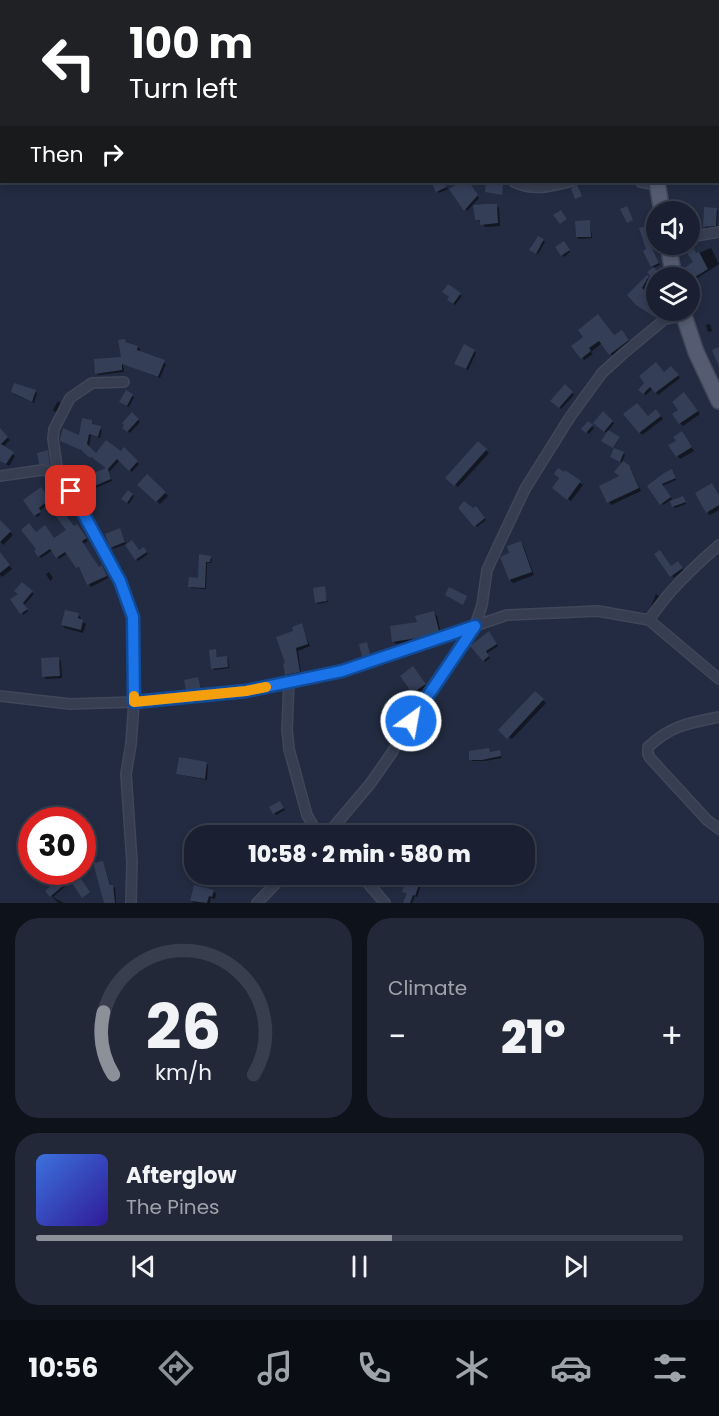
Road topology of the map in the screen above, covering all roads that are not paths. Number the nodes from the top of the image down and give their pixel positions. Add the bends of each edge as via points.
1 (516, 183) edge
2 (565, 183) edge
3 (657, 183) edge
4 (660, 201) edge
5 (719, 232) edge
6 (700, 235) edge
7 (663, 321) edge
8 (686, 321) edge
9 (124, 382) dead end
10 (719, 401) edge
11 (58, 472) junction
12 (0, 476) edge
13 (719, 545) edge
14 (649, 620) junction
15 (475, 626) junction
16 (719, 679) edge
17 (289, 682) junction
18 (0, 696) edge
19 (134, 702) junction
20 (719, 717) edge
21 (316, 825) edge
22 (335, 825) edge
23 (719, 829) edge
24 (274, 885) edge
25 (369, 885) edge
26 (131, 903) edge
27 (257, 903) edge
28 (385, 903) edge

1 - 2 street via 544,188
3 - 4 main road
5 - 6 street
7 - 15 street via 602,373 525,489 488,570
8 - 10 main road
9 - 11 street via 92,383 70,398 54,429
11 - 12 street via 42,470
11 - 19 street via 115,572 133,617
13 - 14 street via 680,579
14 - 15 street via 598,611 507,615
14 - 16 street
15 - 17 street via 342,671
15 - 22 street via 420,704 392,754
17 - 19 street via 246,691
17 - 21 street via 289,749 307,815
18 - 19 street via 70,704
19 - 26 street via 126,774
20 - 23 street via 663,733 648,747 648,754
24 - 27 street
25 - 28 street

